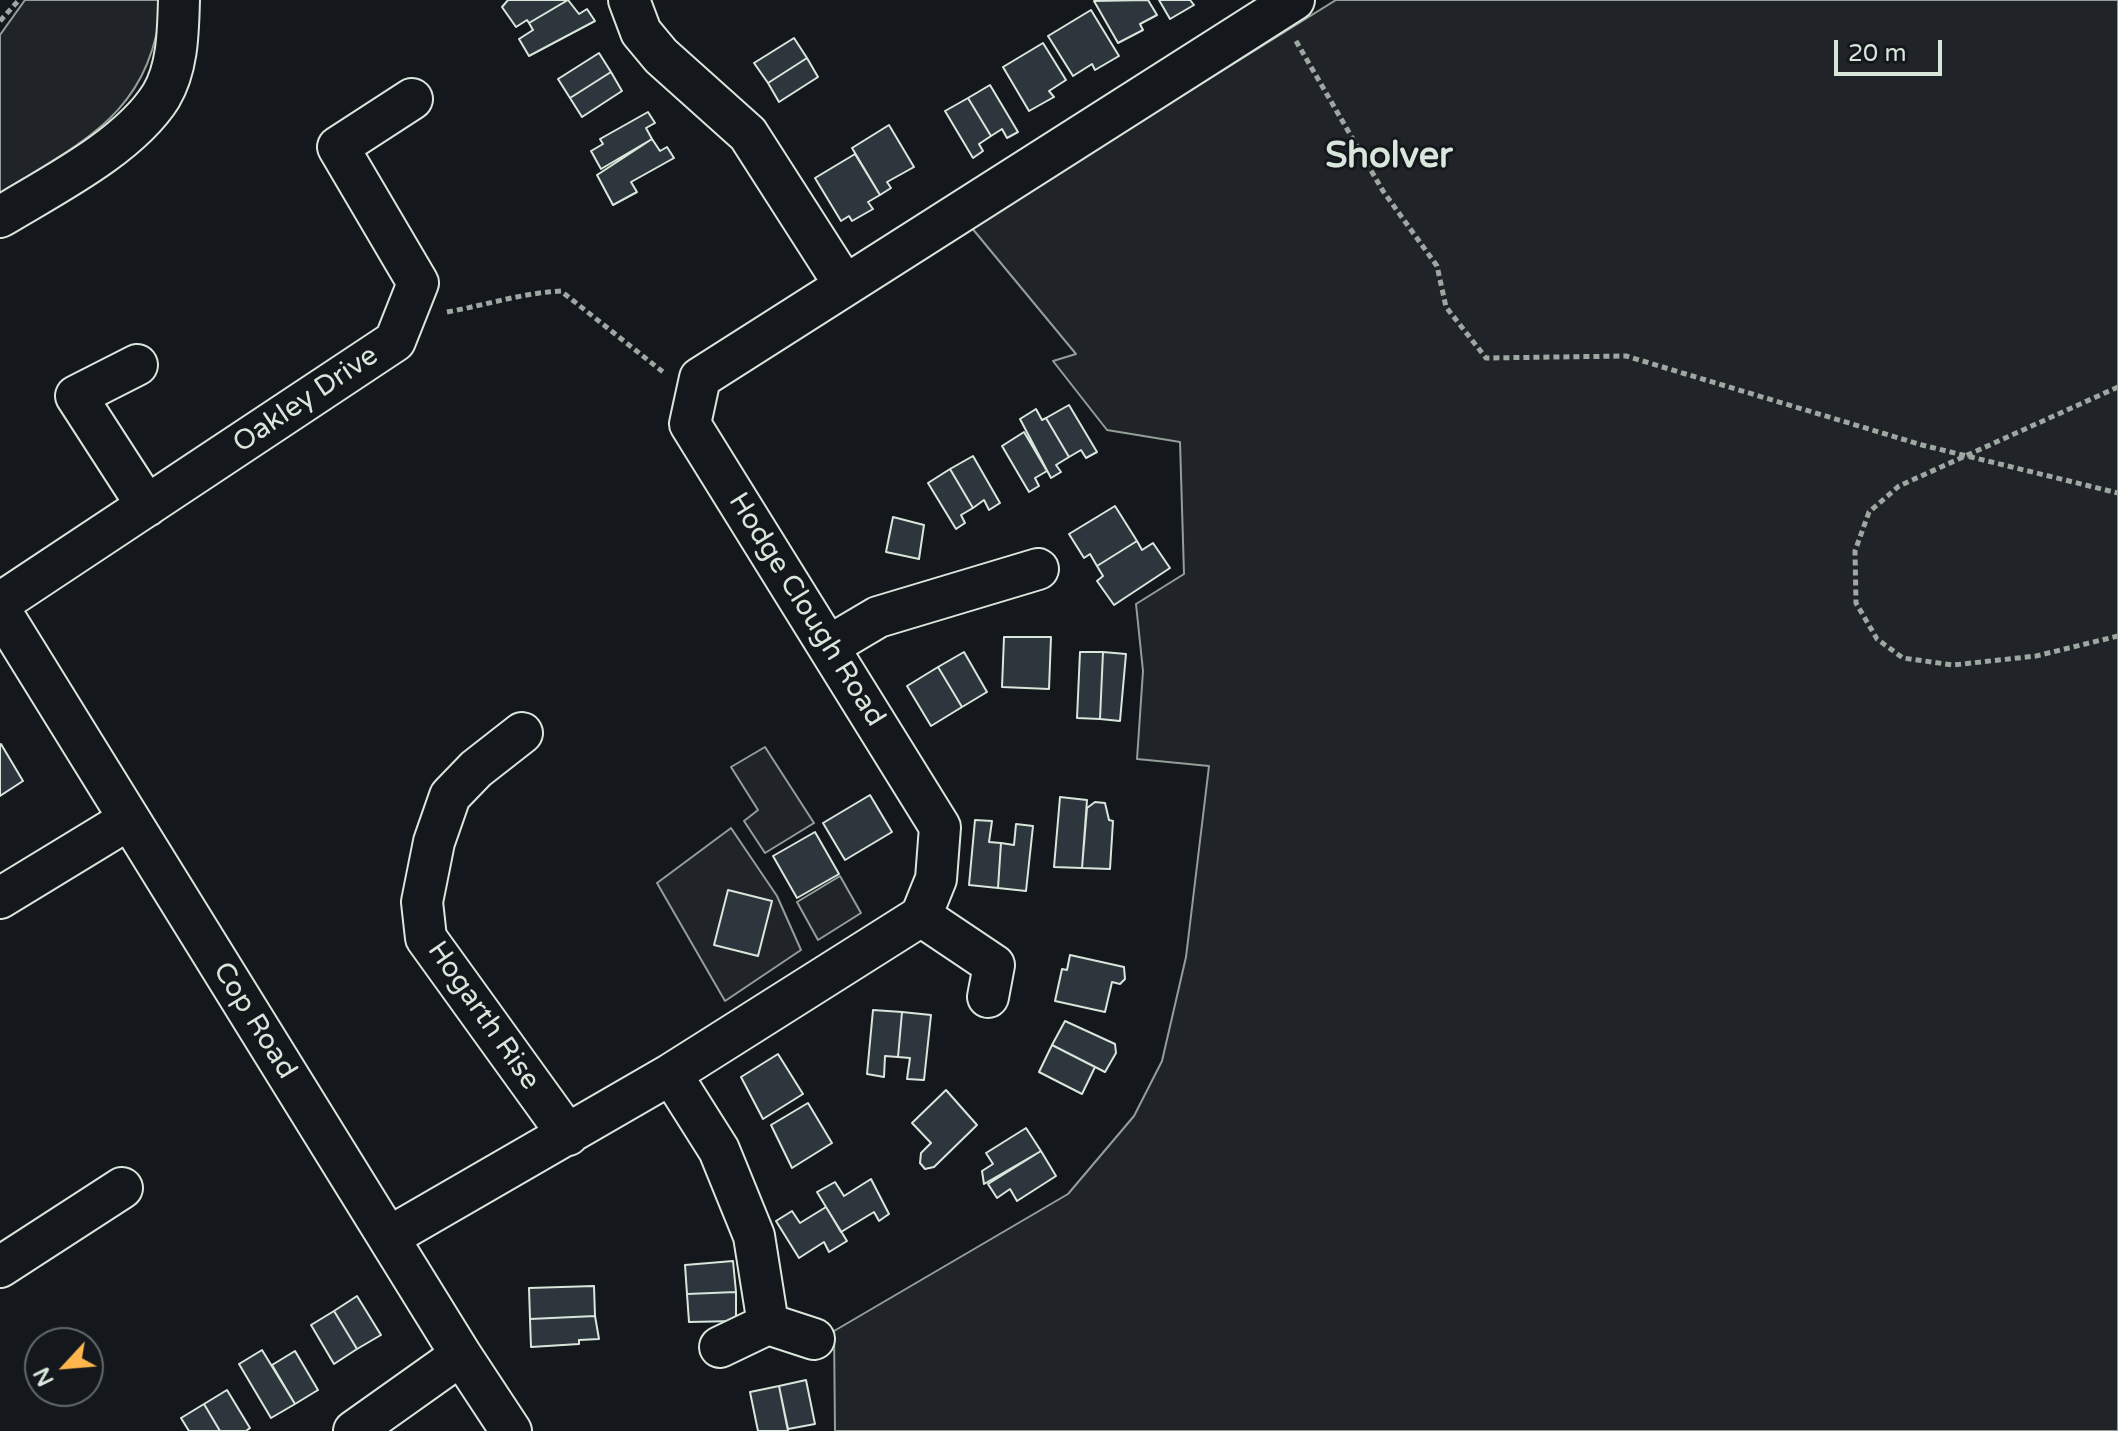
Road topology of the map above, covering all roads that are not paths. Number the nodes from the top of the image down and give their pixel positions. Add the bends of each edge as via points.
1 (179, 0) edge
2 (629, 0) edge
3 (1286, 5) edge
4 (412, 99) dead end
5 (0, 217) edge
6 (844, 284) junction
7 (137, 365) dead end
8 (147, 506) junction
9 (1038, 569) dead end
10 (0, 603) edge
11 (0, 610) edge
12 (829, 646) junction
13 (522, 733) dead end
14 (128, 820) junction
15 (0, 898) edge
16 (921, 916) junction
17 (988, 997) dead end
18 (671, 1074) junction
19 (568, 1135) junction
20 (122, 1188) dead end
21 (389, 1237) junction
22 (0, 1267) edge
23 (768, 1324) junction
24 (814, 1339) dead end
25 (720, 1347) dead end
26 (461, 1355) junction
27 (354, 1431) edge
28 (511, 1431) edge

1 - 5 street via 177,48 162,95 130,131
2 - 6 street via 641,32 661,56 748,134
3 - 6 street
4 - 8 street, Oakley Drive via 338,147 418,283 395,341
6 - 12 street, Hodge Clough Road via 700,378 690,424
7 - 8 street via 76,396
8 - 10 street, Oakley Drive
9 - 12 street via 878,617
11 - 14 street, Cop Road
12 - 16 street, Hodge Clough Road via 940,827 936,879
13 - 19 street, Hogarth Rise via 450,796 422,902 426,938
14 - 15 street
14 - 21 street, Cop Road
16 - 17 street via 994,965
16 - 18 street
18 - 19 street
18 - 23 street via 719,1150 754,1236
19 - 21 street
20 - 22 street
21 - 26 street, Cop Road
23 - 24 street
23 - 25 street
26 - 27 street
26 - 28 street, Cop Road

